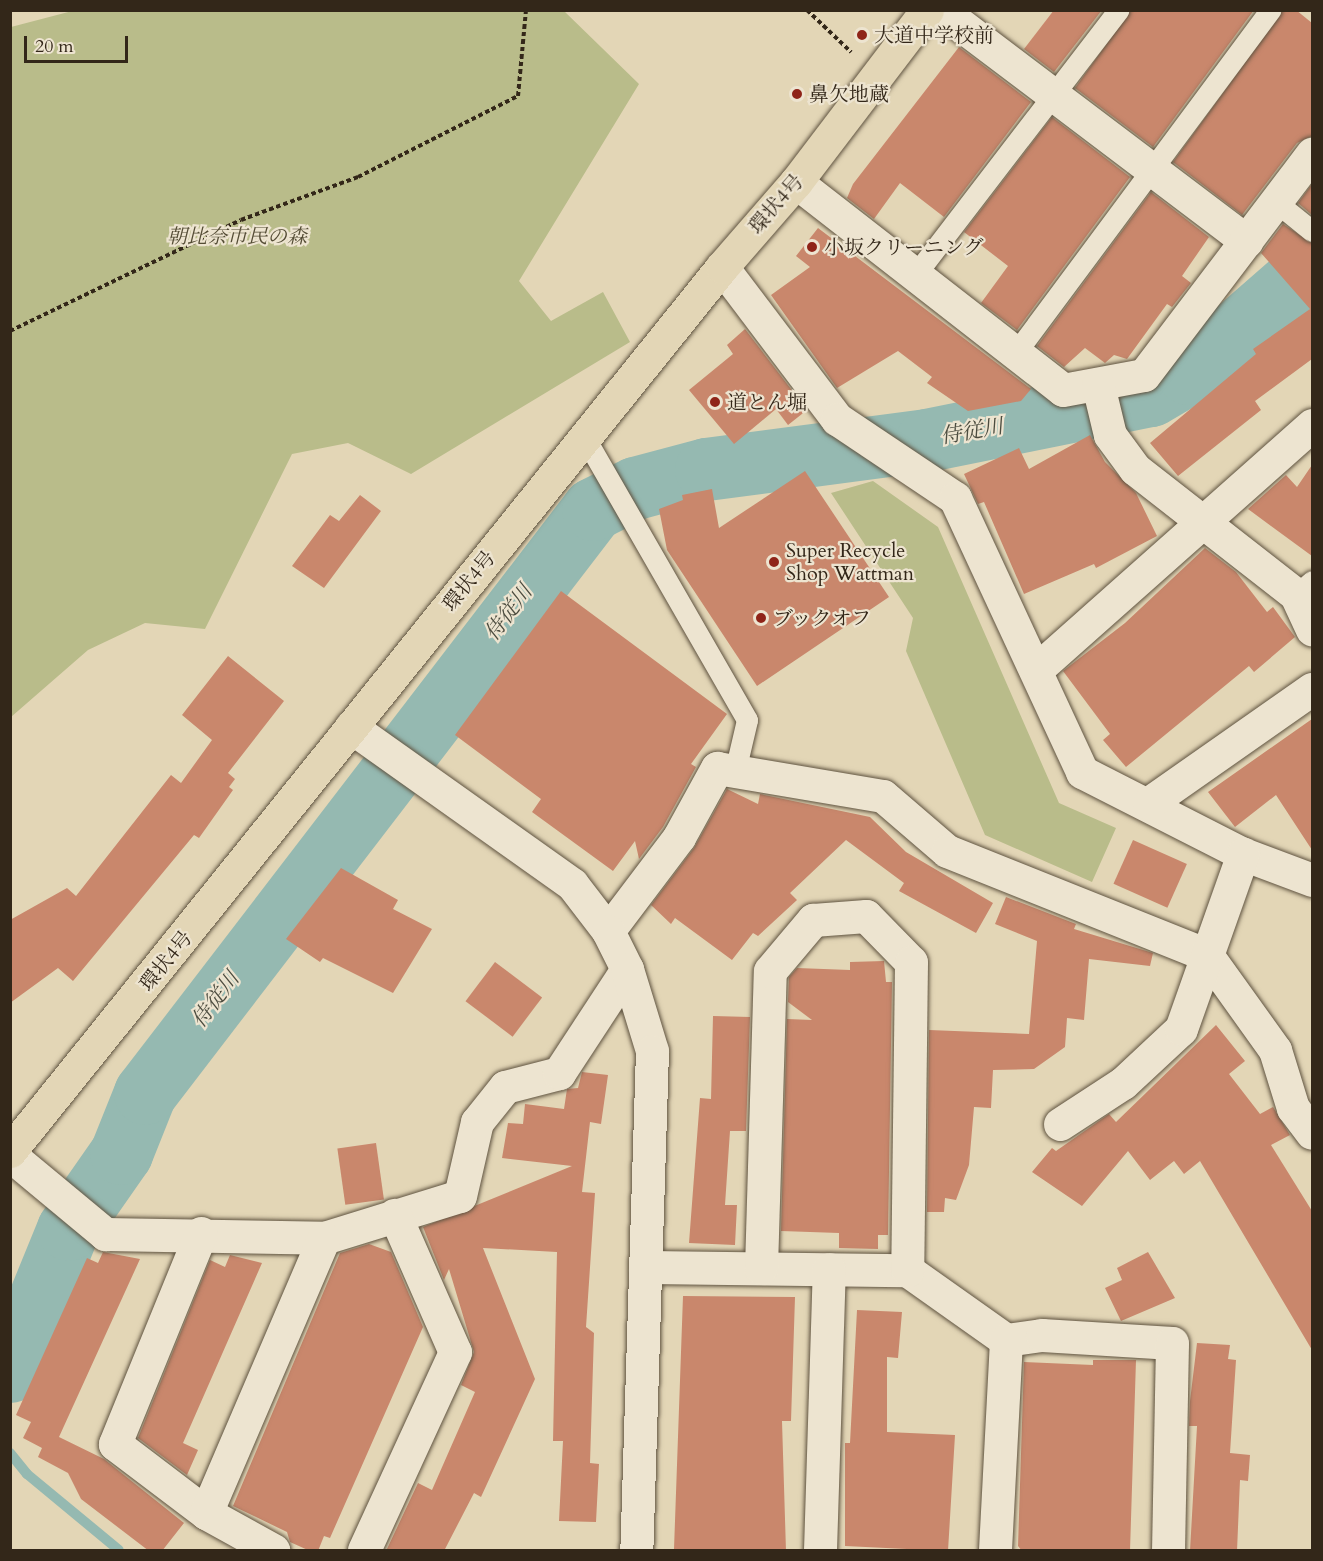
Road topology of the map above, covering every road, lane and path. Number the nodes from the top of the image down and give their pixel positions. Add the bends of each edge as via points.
1 (526, 10) edge
2 (807, 10) edge
3 (927, 10) edge
4 (941, 10) edge
5 (1118, 10) edge
6 (1270, 10) edge
7 (859, 58) dead end
8 (1052, 98) junction
9 (1312, 154) edge
10 (1149, 172) junction
11 (796, 182) junction
12 (1276, 202) junction
13 (1312, 231) edge
14 (1246, 242) junction
15 (722, 267) junction
16 (915, 275) junction
17 (10, 331) edge
18 (1017, 351) junction
19 (1098, 385) junction
20 (1312, 425) edge
21 (585, 438) junction
22 (1201, 520) junction
23 (1304, 588) edge
24 (1312, 629) edge
25 (1036, 670) junction
26 (1312, 689) edge
27 (351, 727) junction
28 (735, 771) junction
29 (1149, 803) junction
30 (1243, 854) junction
31 (1312, 880) edge
32 (608, 931) junction
33 (1208, 955) junction
34 (627, 969) junction
35 (1060, 1124) dead end
36 (1312, 1133) edge
37 (10, 1153) edge
38 (395, 1215) junction
39 (201, 1233) junction
40 (324, 1238) junction
41 (645, 1267) junction
42 (761, 1268) junction
43 (829, 1269) junction
44 (908, 1270) junction
45 (1006, 1340) junction
46 (206, 1513) junction
47 (273, 1551) edge
48 (364, 1551) edge
49 (636, 1551) edge
50 (819, 1551) edge
51 (996, 1551) edge
52 (1168, 1551) edge

1 - 17 path via 518,96 358,177 242,220
2 - 7 path
3 - 11 main road, 環状4号
4 - 8 street
5 - 8 lane
6 - 10 lane
8 - 10 street
8 - 16 lane
9 - 12 street
10 - 14 street
10 - 18 lane
11 - 15 main road, 環状4号
11 - 16 street
12 - 13 lane
12 - 14 street
14 - 19 street via 1144,375
15 - 21 main road, 環状4号
15 - 25 street via 837,419 955,498
16 - 18 street
18 - 19 street via 1064,390
19 - 22 street via 1110,435 1135,470
20 - 22 street
21 - 27 main road, 環状4号
21 - 28 lane via 747,720
22 - 23 street
22 - 25 street
23 - 24 street
25 - 29 street via 1082,772 1103,787
26 - 29 street
27 - 32 street via 572,884
27 - 37 main road, 環状4号
28 - 32 street via 717,768 679,837
28 - 33 street via 884,796 947,851
29 - 30 street
30 - 31 street
30 - 33 street
32 - 34 street
33 - 35 street via 1181,1029 1123,1083
33 - 36 street via 1275,1050 1293,1108
34 - 38 street via 559,1073 505,1087 477,1122 460,1196
34 - 41 street via 652,1051
37 - 39 street via 105,1234
38 - 40 street
38 - 48 street via 455,1352
39 - 40 street
39 - 46 street via 115,1444
40 - 46 street
41 - 42 street
41 - 49 street
42 - 43 street
42 - 44 street via 770,971 813,920 866,916 911,962
43 - 44 street
43 - 50 street
44 - 45 street
45 - 51 street
45 - 52 street via 1042,1335 1172,1343
46 - 47 street

